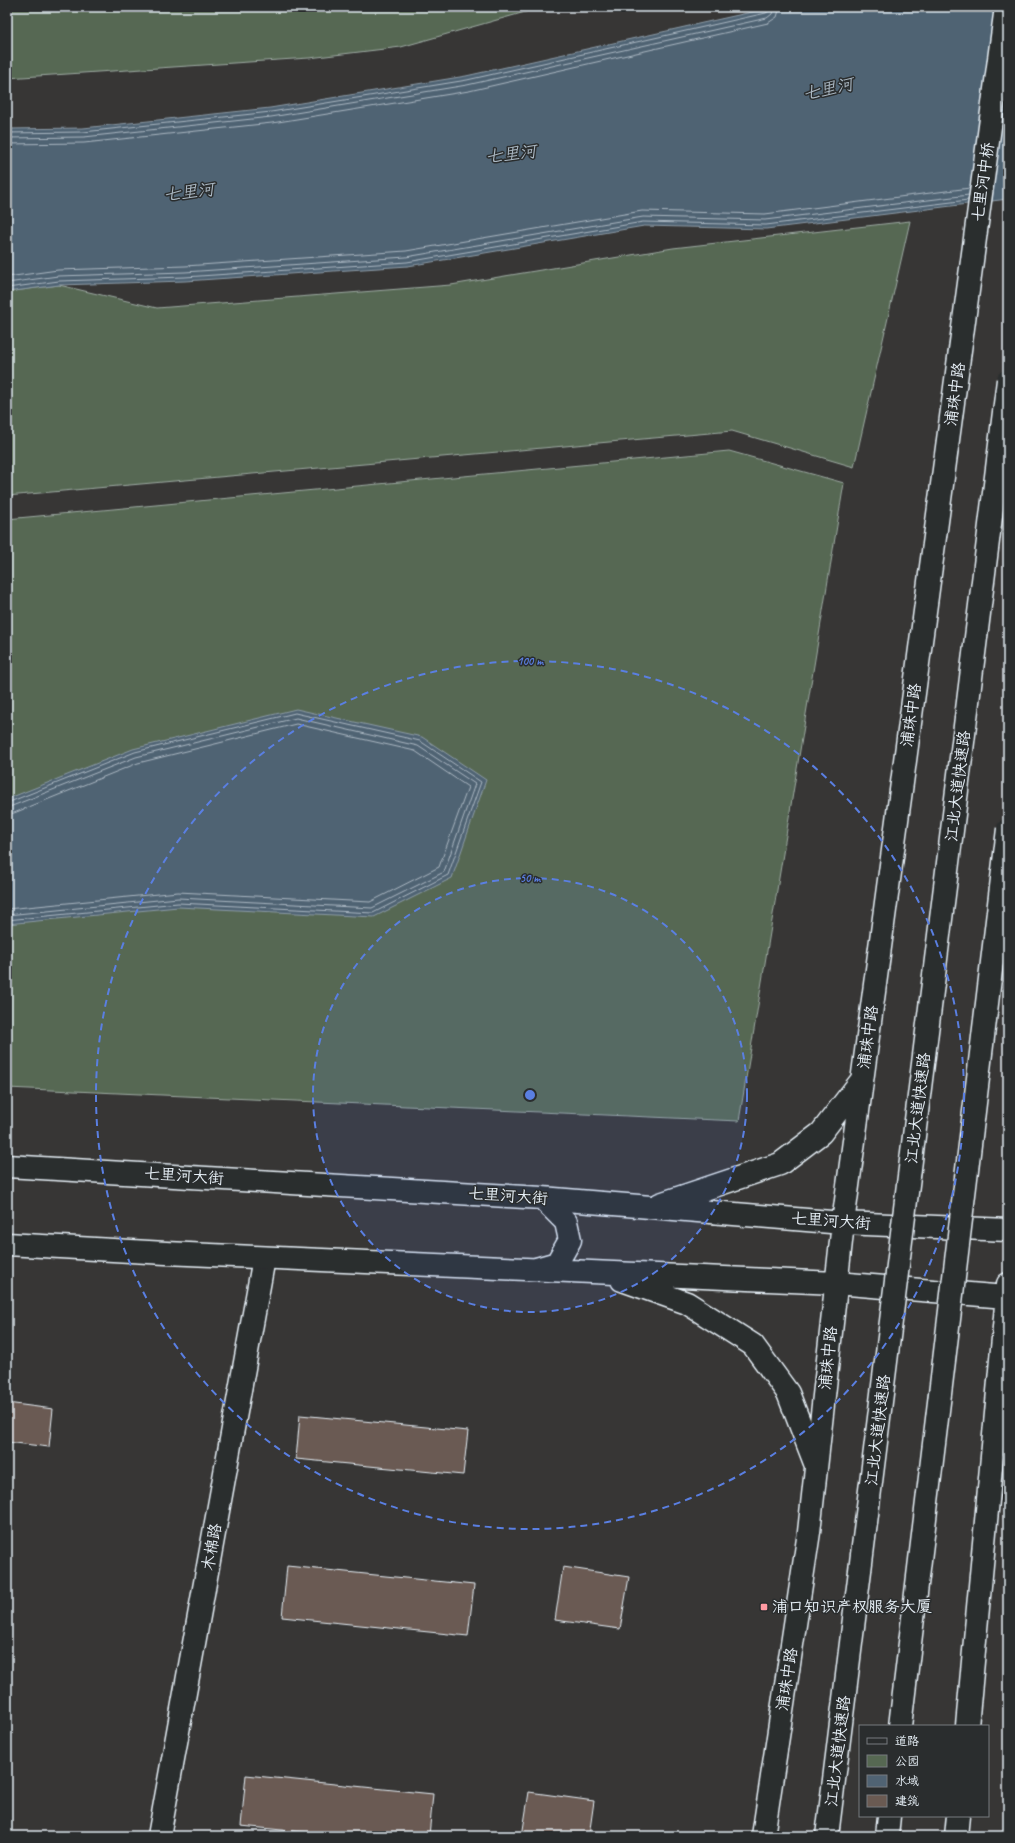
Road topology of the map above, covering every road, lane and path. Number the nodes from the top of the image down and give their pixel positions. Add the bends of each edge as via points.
1 (1006, 7) edge
2 (976, 237) joint
3 (1008, 380) edge
4 (1008, 829) edge
5 (862, 1080) junction
6 (7, 1166) edge
7 (542, 1198) junction
8 (649, 1207) junction
9 (843, 1223) junction
10 (1008, 1230) edge
11 (7, 1244) edge
12 (264, 1258) junction
13 (535, 1270) junction
14 (602, 1272) junction
15 (836, 1283) junction
16 (1007, 1293) edge
17 (816, 1467) junction
18 (900, 1725) edge
19 (967, 1725) edge
20 (889, 1817) edge
21 (958, 1817) edge
22 (159, 1836) edge
23 (763, 1836) edge
24 (827, 1836) edge
25 (887, 1836) edge
26 (956, 1836) edge

1 - 2 main road, 七里河中桥
2 - 5 main road, 浦珠中路
3 - 24 main road, 江北大道快速路, bridge
4 - 18 main road, bridge
5 - 8 main road via 821,1133 780,1164
5 - 9 main road, 浦珠中路
6 - 7 main road, 七里河大街
7 - 8 main road, 七里河大街
7 - 13 main road via 566,1222 570,1240 557,1263
8 - 9 main road, 七里河大街
9 - 10 main road, 七里河大街
9 - 15 main road, 浦珠中路
11 - 12 main road
12 - 13 main road
12 - 22 main road, 木棉路
13 - 14 main road
14 - 15 main road
14 - 17 main road via 687,1303 753,1345 788,1393
15 - 16 main road
15 - 17 main road, 浦珠中路
16 - 19 main road
17 - 23 main road, 浦珠中路 via 809,1532
20 - 25 main road
21 - 26 main road

